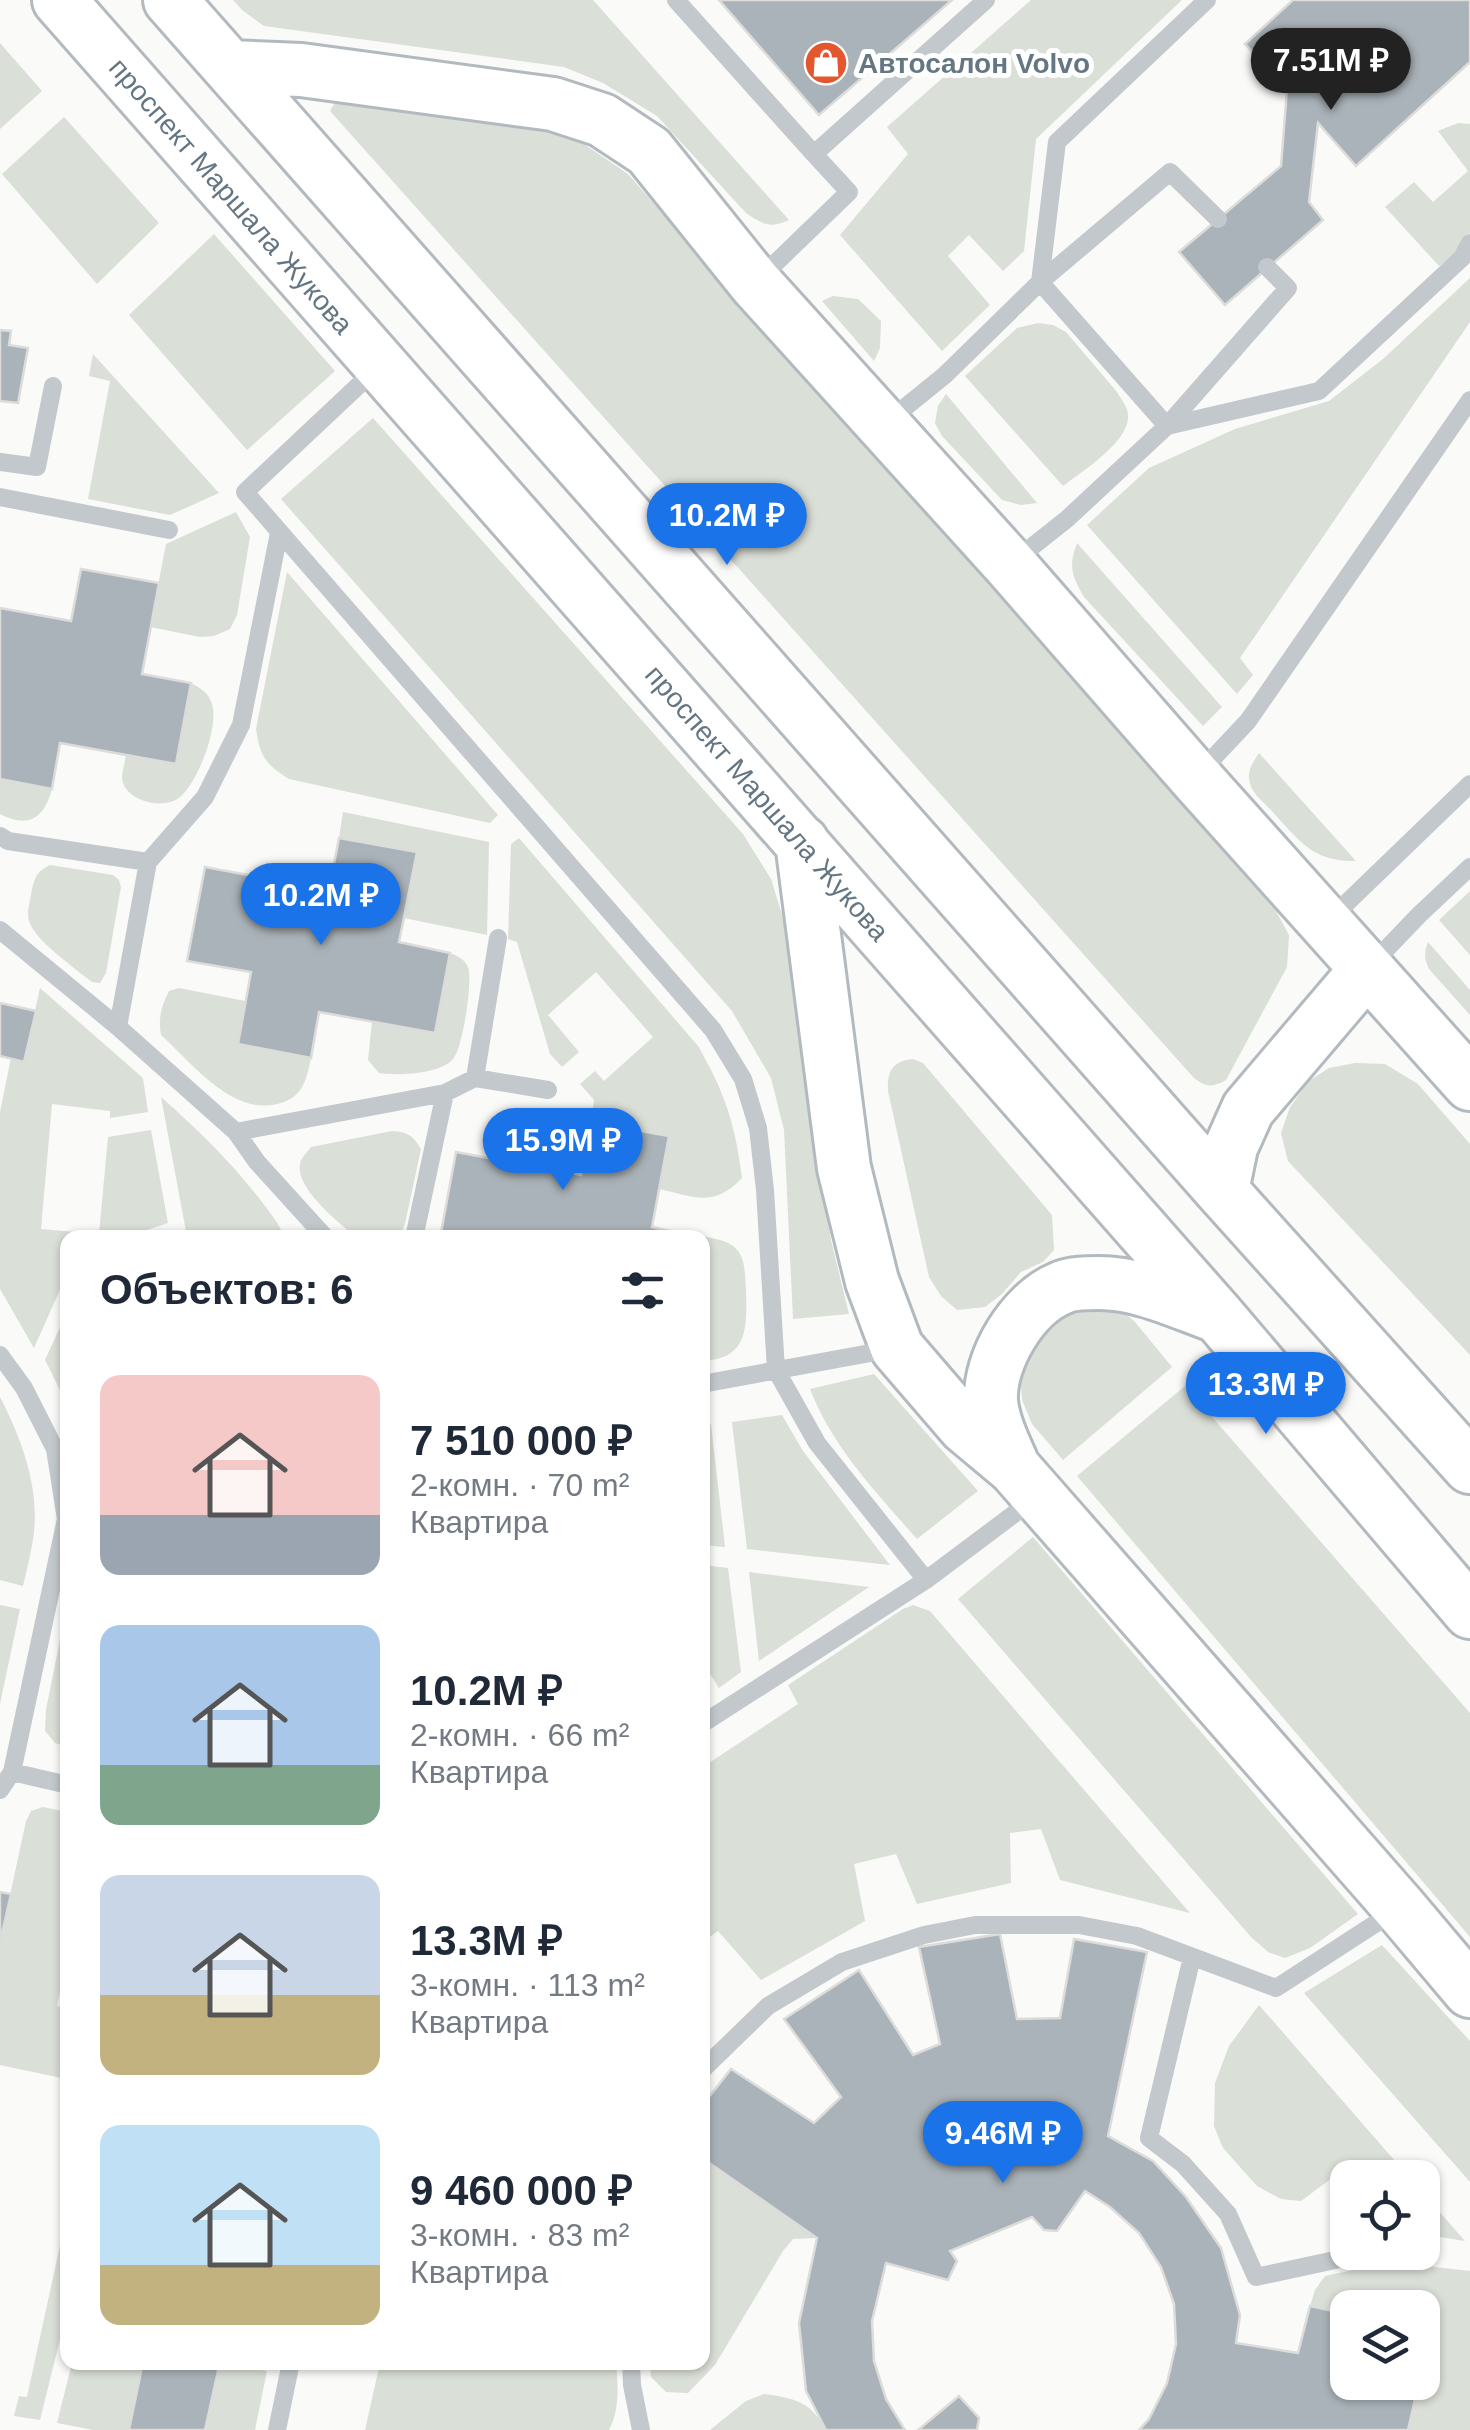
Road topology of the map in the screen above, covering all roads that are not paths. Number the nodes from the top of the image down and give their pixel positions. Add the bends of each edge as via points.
1 (59, 0) edge
2 (170, 0) edge
3 (676, 0) edge
4 (986, 0) edge
5 (1207, 0) edge
6 (230, 67) junction
7 (814, 154) junction
8 (1218, 219) dead end
9 (1470, 244) edge
10 (1267, 267) dead end
11 (1040, 282) junction
12 (755, 283) junction
13 (380, 366) junction
14 (53, 386) dead end
15 (1470, 400) edge
16 (883, 424) junction
17 (1167, 426) junction
18 (0, 462) edge
19 (0, 497) edge
20 (169, 530) dead end
21 (278, 533) junction
22 (1010, 565) junction
23 (1196, 777) junction
24 (1470, 784) edge
25 (0, 836) edge
26 (802, 842) junction
27 (148, 862) junction
28 (1470, 867) edge
29 (1326, 924) junction
30 (0, 930) edge
31 (498, 938) dead end
32 (1367, 970) junction
33 (118, 1027) junction
34 (475, 1078) junction
35 (1470, 1084) edge
36 (548, 1090) dead end
37 (445, 1094) junction
38 (236, 1132) junction
39 (1222, 1191) junction
40 (319, 1230) edge
41 (416, 1230) edge
42 (1218, 1316) junction
43 (897, 1348) junction
44 (0, 1354) edge
45 (776, 1370) junction
46 (710, 1382) edge
47 (1470, 1467) edge
48 (60, 1480) edge
49 (1026, 1482) junction
50 (60, 1546) edge
51 (926, 1580) junction
52 (1470, 1612) edge
53 (710, 1719) edge
54 (12, 1772) junction
55 (60, 1783) edge
56 (0, 1790) edge
57 (1400, 1908) junction
58 (1192, 1957) junction
59 (1470, 1991) edge
60 (710, 2062) edge
61 (1330, 2261) edge
62 (1256, 2277) junction
63 (1251, 2298) dead end
64 (289, 2370) edge
65 (631, 2370) edge
66 (277, 2430) edge
67 (641, 2430) edge

1 - 13 main road, проспект Маршала Жукова
2 - 6 main road
3 - 7 lane
4 - 7 lane
5 - 11 lane via 1057,142
6 - 12 main road via 301,70 554,104 602,120 649,151
6 - 39 main road
7 - 12 lane via 849,192
8 - 11 lane via 1170,172
9 - 17 lane via 1319,391
10 - 17 lane via 1288,288
11 - 16 lane via 945,376
11 - 17 lane
12 - 16 main road
13 - 21 lane via 245,492
13 - 26 main road, проспект Маршала Жукова
14 - 18 lane via 37,468
15 - 23 lane via 1248,721
16 - 22 main road
17 - 22 lane
19 - 20 lane
21 - 27 lane via 241,726 206,797
21 - 45 lane via 713,1030 742,1078 758,1128
22 - 23 main road
23 - 29 main road
24 - 29 lane
25 - 27 lane
26 - 42 main road, проспект Маршала Жукова
26 - 43 main road via 844,1168 872,1282
27 - 33 lane
28 - 32 lane
29 - 32 main road
30 - 33 lane
31 - 34 lane
32 - 35 main road
32 - 39 main road via 1248,1109
33 - 38 lane
34 - 36 lane
34 - 37 lane
37 - 38 lane
37 - 41 lane
38 - 40 lane
39 - 47 main road
42 - 49 main road via 1102,1283 1062,1287 1026,1311 998,1358 991,1400
42 - 52 main road, проспект Маршала Жукова
43 - 45 lane
43 - 49 main road via 965,1426
44 - 48 lane via 55,1449
45 - 46 lane
45 - 51 lane via 817,1443
49 - 51 lane
49 - 57 main road
50 - 54 lane
51 - 53 lane
54 - 55 lane
54 - 56 lane
57 - 58 lane via 1276,1988
57 - 59 main road
58 - 60 lane via 1079,1925 975,1925 924,1935 842,1962 768,2006
58 - 62 lane via 1150,2138 1228,2214
61 - 62 lane
62 - 63 lane
64 - 66 lane
65 - 67 lane

